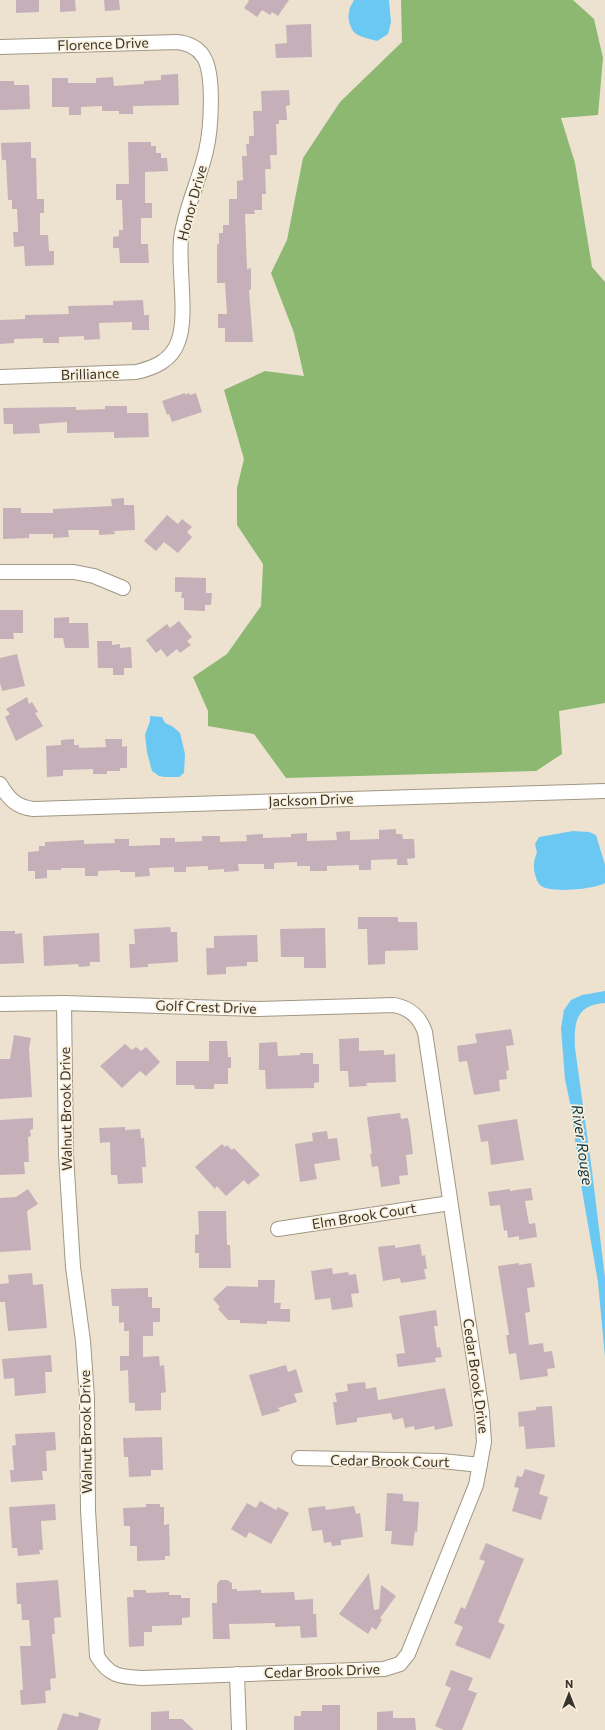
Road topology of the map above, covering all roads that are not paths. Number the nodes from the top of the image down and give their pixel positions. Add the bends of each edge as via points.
1 (0, 47) edge
2 (202, 55) joint
3 (173, 351) joint
4 (0, 377) edge
5 (0, 572) edge
6 (124, 588) dead end
7 (0, 784) edge
8 (605, 791) edge
9 (64, 1003) junction
10 (0, 1004) edge
11 (411, 1012) joint
12 (450, 1203) junction
13 (278, 1229) dead end
14 (299, 1458) dead end
15 (480, 1465) junction
16 (237, 1674) junction
17 (239, 1730) edge

1 - 2 street, Florence Drive via 177,42 188,44
2 - 3 street, Honor Drive via 208,69 209,135 185,218 180,256 182,327
3 - 4 street, Brilliance via 162,363 151,369 136,372
5 - 6 street via 74,572 94,576
7 - 8 street, Jackson Drive via 10,800 18,806 33,809
9 - 10 street, Golf Crest Drive
9 - 11 street, Golf Crest Drive via 243,1009 394,1005
9 - 16 street, Walnut Brook Drive via 66,1155 73,1267 83,1341 87,1398 88,1510 97,1656 110,1672 129,1678
11 - 12 street, Cedar Brook Drive via 422,1023 425,1032
12 - 13 street, Elm Brook Court
12 - 15 street, Cedar Brook Drive via 482,1413 484,1442
14 - 15 street, Cedar Brook Court
15 - 16 street, Cedar Brook Drive via 476,1485 413,1642 400,1664 384,1669
16 - 17 street

